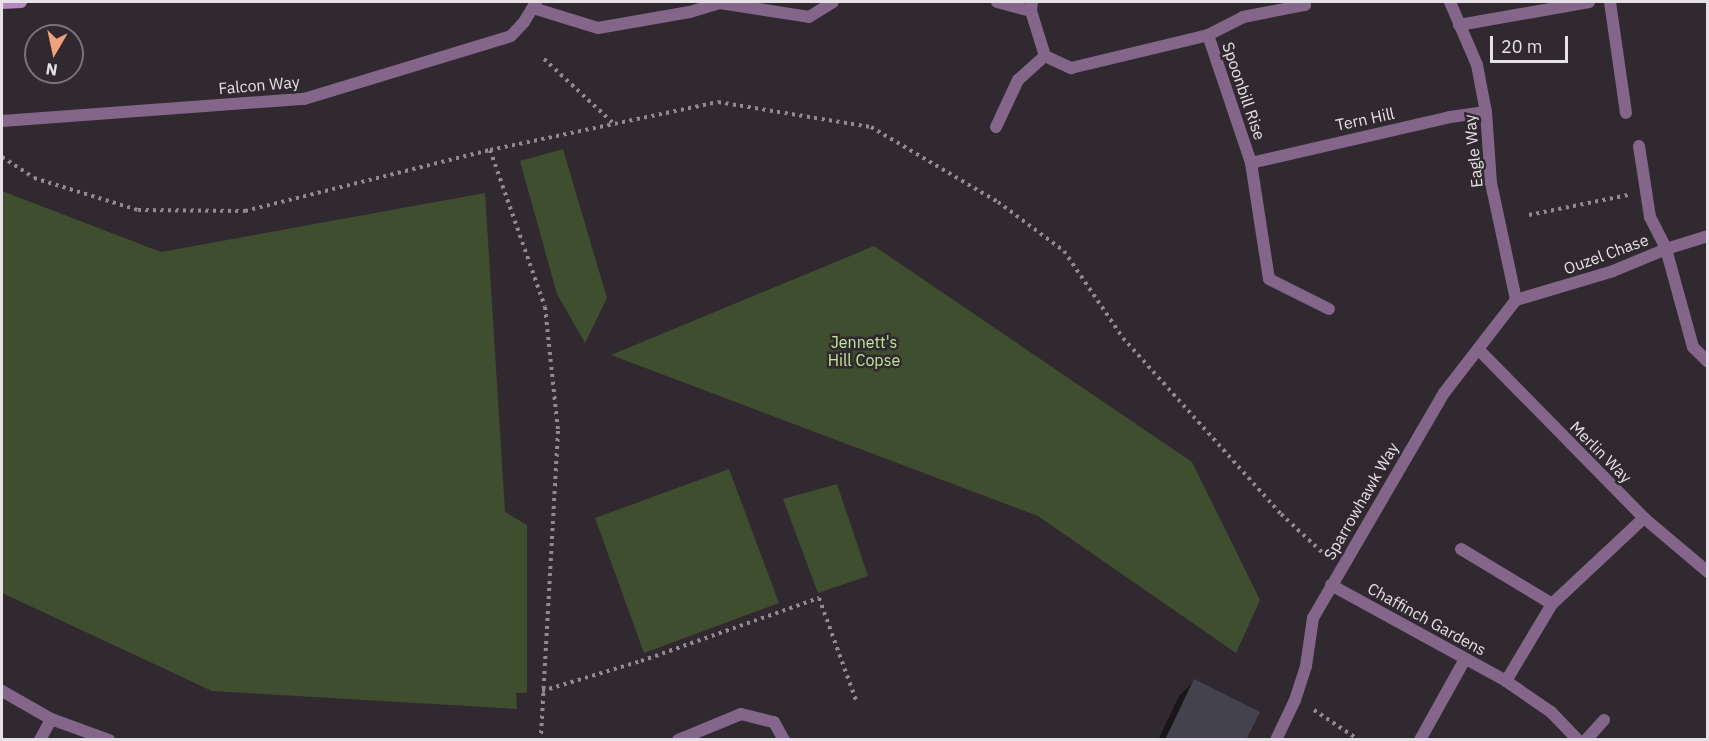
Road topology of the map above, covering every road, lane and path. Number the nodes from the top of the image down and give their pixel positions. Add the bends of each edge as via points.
1 (21, 2) edge
2 (833, 2) edge
3 (996, 2) edge
4 (1304, 2) edge
5 (1450, 2) edge
6 (1589, 2) edge
7 (1610, 2) edge
8 (2, 3) edge
9 (534, 5) edge
10 (1032, 6) edge
11 (689, 7) edge
12 (1458, 25) junction
13 (1208, 35) junction
14 (1045, 56) junction
15 (544, 59) dead end
16 (1486, 112) junction
17 (1626, 113) dead end
18 (2, 121) edge
19 (613, 122) junction
20 (996, 127) dead end
21 (1639, 146) dead end
22 (490, 150) junction
23 (2, 157) edge
24 (1251, 163) junction
25 (1646, 191) junction
26 (1529, 215) dead end
27 (1707, 236) edge
28 (1666, 249) junction
29 (1516, 300) junction
30 (1329, 309) dead end
31 (1478, 349) junction
32 (1707, 362) edge
33 (1644, 518) junction
34 (1461, 549) dead end
35 (1324, 554) dead end
36 (1707, 572) edge
37 (1331, 585) junction
38 (1552, 604) junction
39 (1465, 659) junction
40 (1506, 681) junction
41 (2, 691) edge
42 (542, 691) junction
43 (856, 700) dead end
44 (1314, 710) dead end
45 (51, 719) junction
46 (1604, 720) dead end
47 (541, 737) dead end
48 (40, 740) edge
49 (109, 740) edge
50 (678, 740) edge
51 (784, 740) edge
52 (1276, 740) edge
53 (1359, 740) edge
54 (1420, 740) edge
55 (1578, 740) edge
56 (1586, 740) edge

1 - 8 street
2 - 11 street via 809,17 720,3
3 - 10 street
4 - 13 street via 1305,5 1243,17
5 - 12 street, Eagle Way
6 - 12 street
7 - 17 street
9 - 11 street via 598,28
9 - 18 street, Falcon Way via 511,36 304,99
10 - 14 street
12 - 16 street, Eagle Way via 1477,65
13 - 14 street, Spoonbill Rise via 1071,68
13 - 24 street, Spoonbill Rise
14 - 20 street via 1018,80
15 - 19 path
16 - 24 street, Tern Hill
16 - 29 street, Eagle Way via 1491,183
19 - 22 path
19 - 35 path via 718,102 871,128 998,202 1064,251 1123,338 1281,514
21 - 25 street
22 - 23 path via 245,211 138,210 34,178
22 - 42 path via 545,307 558,431 549,637
24 - 30 street, Spoonbill Rise via 1269,279
25 - 26 path
25 - 28 street via 1650,217
27 - 28 street, Ouzel Chase
28 - 29 street, Ouzel Chase via 1613,272
28 - 32 street via 1694,347
29 - 31 street, Sparrowhawk Way
31 - 33 street, Merlin Way
31 - 37 street, Sparrowhawk Way via 1444,393
33 - 36 street, Merlin Way
33 - 38 street
34 - 38 street
37 - 39 street, Chaffinch Gardens
37 - 52 street, Sparrowhawk Way via 1313,618 1306,666
38 - 40 street
39 - 40 street, Chaffinch Gardens
39 - 54 street
40 - 55 street, Chaffinch Gardens via 1551,712
41 - 45 street
42 - 43 path via 641,662 819,598
42 - 47 path
44 - 53 path
45 - 48 street
45 - 49 street
46 - 56 street
50 - 51 street via 741,714 774,722

